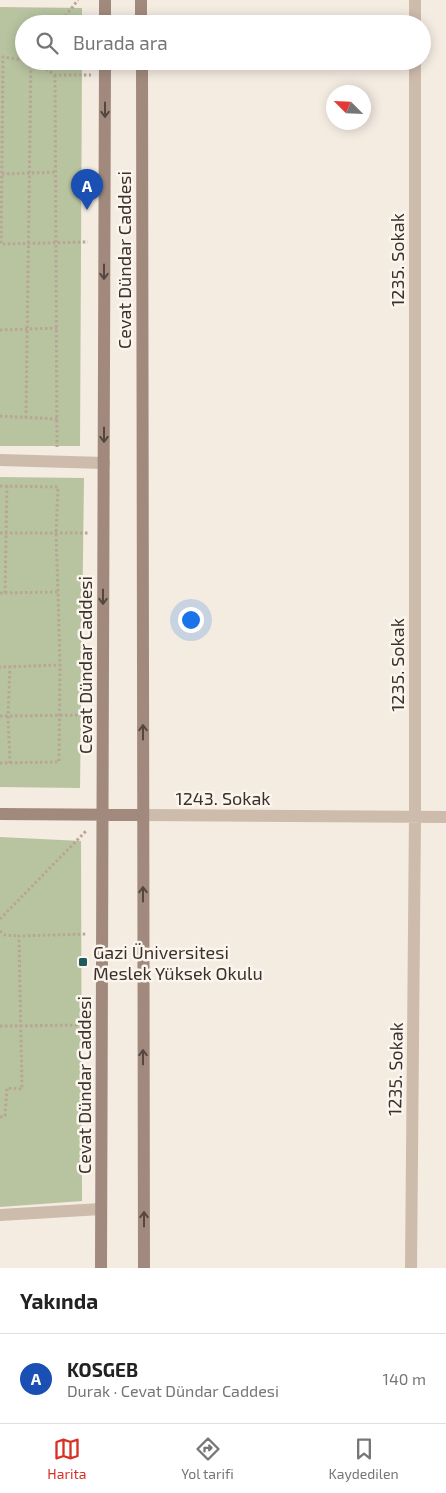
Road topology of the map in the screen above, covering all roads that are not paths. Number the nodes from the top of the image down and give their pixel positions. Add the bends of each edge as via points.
1 (105, 0) edge
2 (141, 0) edge
3 (414, 0) edge
4 (105, 15) edge
5 (141, 15) edge
6 (414, 15) edge
7 (105, 70) edge
8 (142, 70) edge
9 (415, 70) edge
10 (0, 460) edge
11 (104, 463) junction
12 (0, 814) edge
13 (102, 815) junction
14 (143, 815) junction
15 (415, 817) junction
16 (446, 817) edge
17 (101, 1209) junction
18 (0, 1215) edge
19 (101, 1268) edge
20 (144, 1268) edge
21 (411, 1268) edge

1 - 4 street
2 - 5 street
3 - 6 street
7 -> 11 street, Cevat Dündar Caddesi
14 -> 8 street, Cevat Dündar Caddesi
9 - 15 street, 1235. Sokak
10 - 11 street
11 -> 13 street, Cevat Dündar Caddesi
12 - 13 street, 1243. Sokak
13 - 14 street, 1243. Sokak
13 - 17 street, Cevat Dündar Caddesi
14 - 15 street, 1243. Sokak
20 -> 14 street, Cevat Dündar Caddesi
15 - 16 street, 1243. Sokak
15 - 21 street, 1235. Sokak
17 - 18 street
17 - 19 street, Cevat Dündar Caddesi

